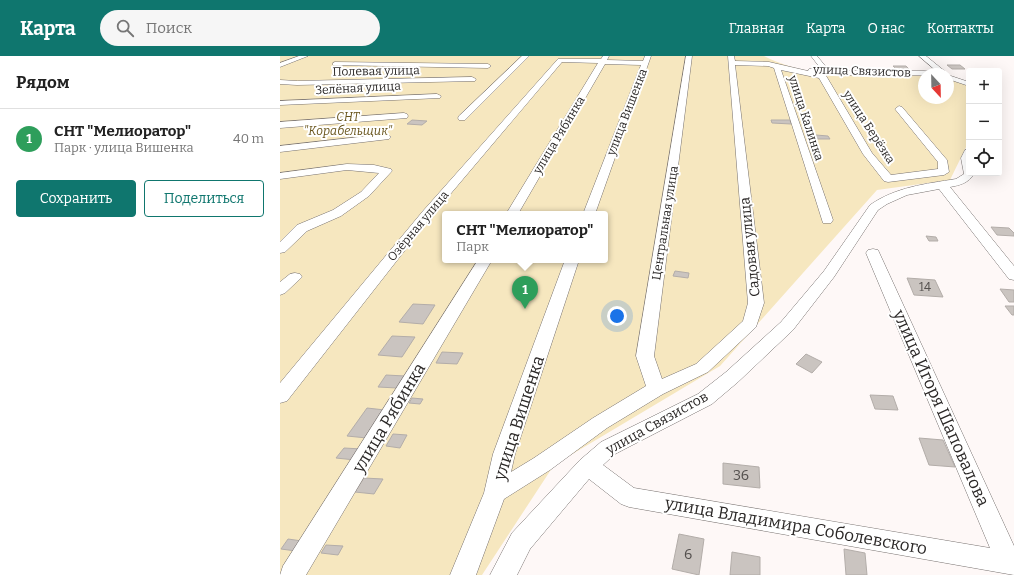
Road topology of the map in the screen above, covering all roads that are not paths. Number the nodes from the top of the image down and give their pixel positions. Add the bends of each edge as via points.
1 (305, 56) edge
2 (352, 56) edge
3 (526, 56) edge
4 (689, 56) edge
5 (770, 56) edge
6 (814, 56) edge
7 (922, 56) edge
8 (604, 58) edge
9 (731, 59) edge
10 (647, 60) edge
11 (280, 66) edge
12 (488, 66) dead end
13 (777, 67) junction
14 (936, 68) edge
15 (823, 72) junction
16 (316, 74) dead end
17 (918, 74) edge
18 (918, 78) edge
19 (472, 79) dead end
20 (954, 80) edge
21 (280, 82) edge
22 (297, 83) junction
23 (966, 83) edge
24 (286, 89) dead end
25 (437, 96) dead end
26 (280, 103) edge
27 (899, 109) dead end
28 (404, 116) dead end
29 (462, 118) dead end
30 (280, 125) edge
31 (386, 137) dead end
32 (280, 148) edge
33 (280, 176) edge
34 (967, 176) edge
35 (942, 185) junction
36 (514, 211) edge
37 (590, 211) edge
38 (826, 220) dead end
39 (302, 228) junction
40 (280, 231) edge
41 (280, 249) edge
42 (873, 253) dead end
43 (483, 263) edge
44 (571, 263) edge
45 (1014, 276) edge
46 (295, 277) dead end
47 (280, 290) edge
48 (656, 389) junction
49 (280, 396) edge
50 (588, 466) junction
51 (495, 493) junction
52 (1012, 564) edge
53 (292, 575) edge
54 (463, 575) edge
55 (503, 575) edge

1 - 11 street
2 - 12 street via 331,66
3 - 29 street
4 - 48 street, Центральная улица via 645,356
5 - 17 street, улица Связистов via 788,64 817,71
6 - 15 street
7 - 14 street
8 - 10 street
8 - 36 street, улица Рябинка
8 - 49 street, Озёрная улица via 560,60 427,214
9 - 13 street, улица Калинка
9 - 48 street, Садовая улица via 756,303 750,323 702,368
10 - 37 street, улица Вишенка
13 - 15 street, улица Берёзка
13 - 38 street, улица Калинка
15 - 18 street, улица Берёзка
15 - 27 street, улица Берёзка via 868,154 888,179 944,172 943,162
16 - 22 street
19 - 22 street, Полевая улица
20 - 23 street
21 - 22 street, Полевая улица
22 - 24 street
25 - 26 street, Зелёная улица
28 - 30 street
31 - 32 street
33 - 39 street via 341,168 372,167 387,171 365,194 337,213
34 - 35 street, улица Связистов via 958,182
35 - 45 street
35 - 50 street, улица Связистов via 910,190 883,200 874,208 829,274 787,326 732,377 705,399 608,448
39 - 40 street
39 - 41 street
42 - 52 street, улица Игоря Шаповалова
43 - 53 street, улица Рябинка
44 - 51 street, улица Вишенка via 504,454
46 - 47 street
48 - 51 street, Садовая улица
50 - 52 street, улица Владимира Соболевского via 629,497
50 - 55 street, улица Связистов via 521,541
51 - 54 street, улица Вишенка

